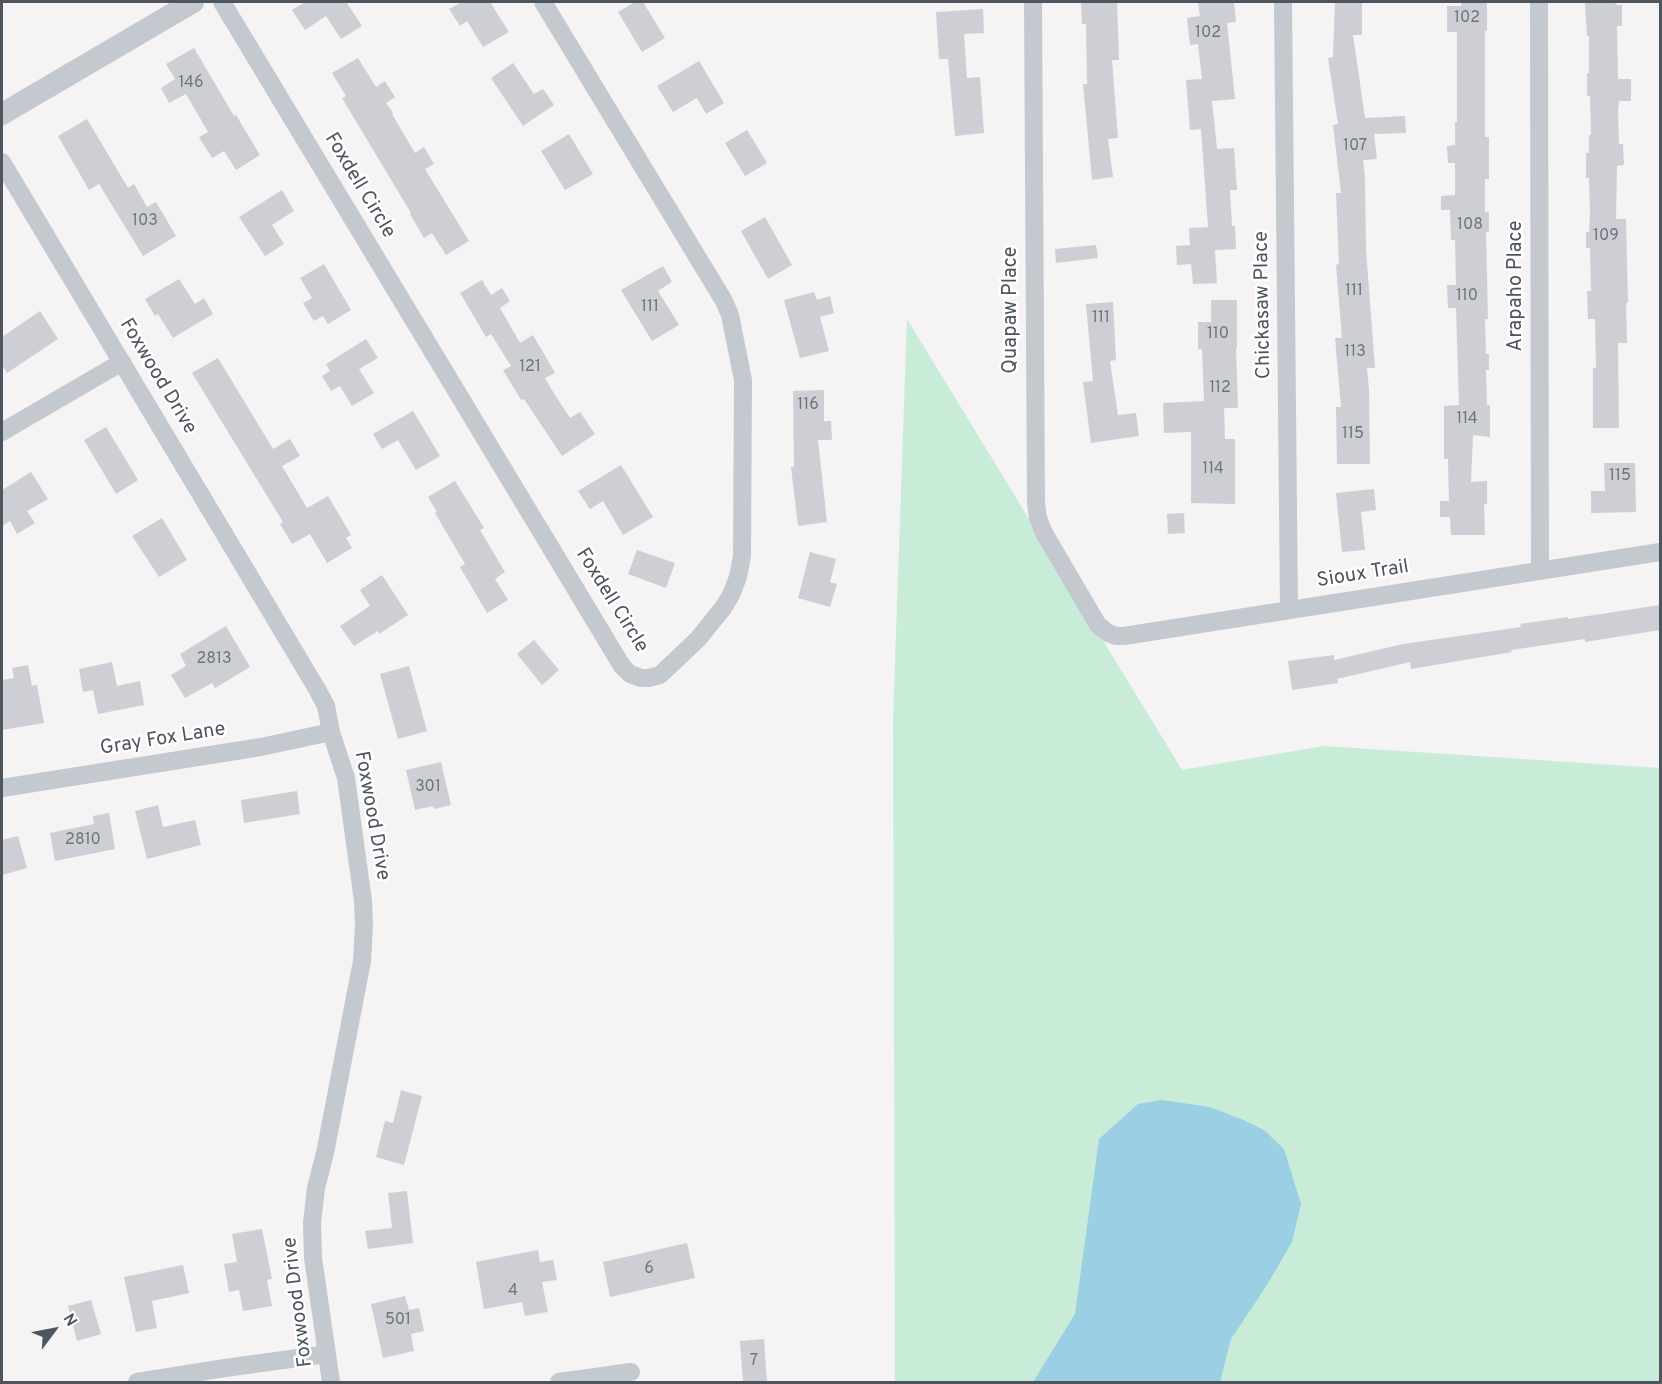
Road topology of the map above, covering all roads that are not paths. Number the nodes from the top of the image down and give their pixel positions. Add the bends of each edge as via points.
1 (193, 2) edge
2 (222, 2) edge
3 (543, 2) edge
4 (1033, 2) edge
5 (1283, 2) edge
6 (1539, 2) edge
7 (2, 114) edge
8 (2, 162) edge
9 (122, 362) junction
10 (2, 432) edge
11 (1660, 552) edge
12 (1540, 571) junction
13 (1087, 605) joint
14 (1289, 609) junction
15 (332, 732) junction
16 (2, 788) edge
17 (327, 1354) junction
18 (631, 1372) dead end
19 (137, 1383) edge
20 (331, 1383) edge
21 (559, 1383) edge

1 - 7 street
2 - 3 street, Foxdell Circle via 622,666 630,674 649,678 660,675 698,639 723,608 738,577 742,556 742,380 724,301
4 - 13 street, Quapaw Place via 1036,502 1044,533
5 - 14 street, Chickasaw Place
6 - 12 street, Arapaho Place
8 - 9 street, Foxwood Drive
9 - 10 street
9 - 15 street, Foxwood Drive via 318,689
11 - 12 street, Sioux Trail
12 - 14 street, Sioux Trail
13 - 14 street, Sioux Trail via 1098,625 1116,636
15 - 16 street, Gray Fox Lane
15 - 17 street, Foxwood Drive via 346,778 364,925 362,961 312,1222 313,1258
17 - 19 street
17 - 20 street, Foxwood Drive
18 - 21 street

